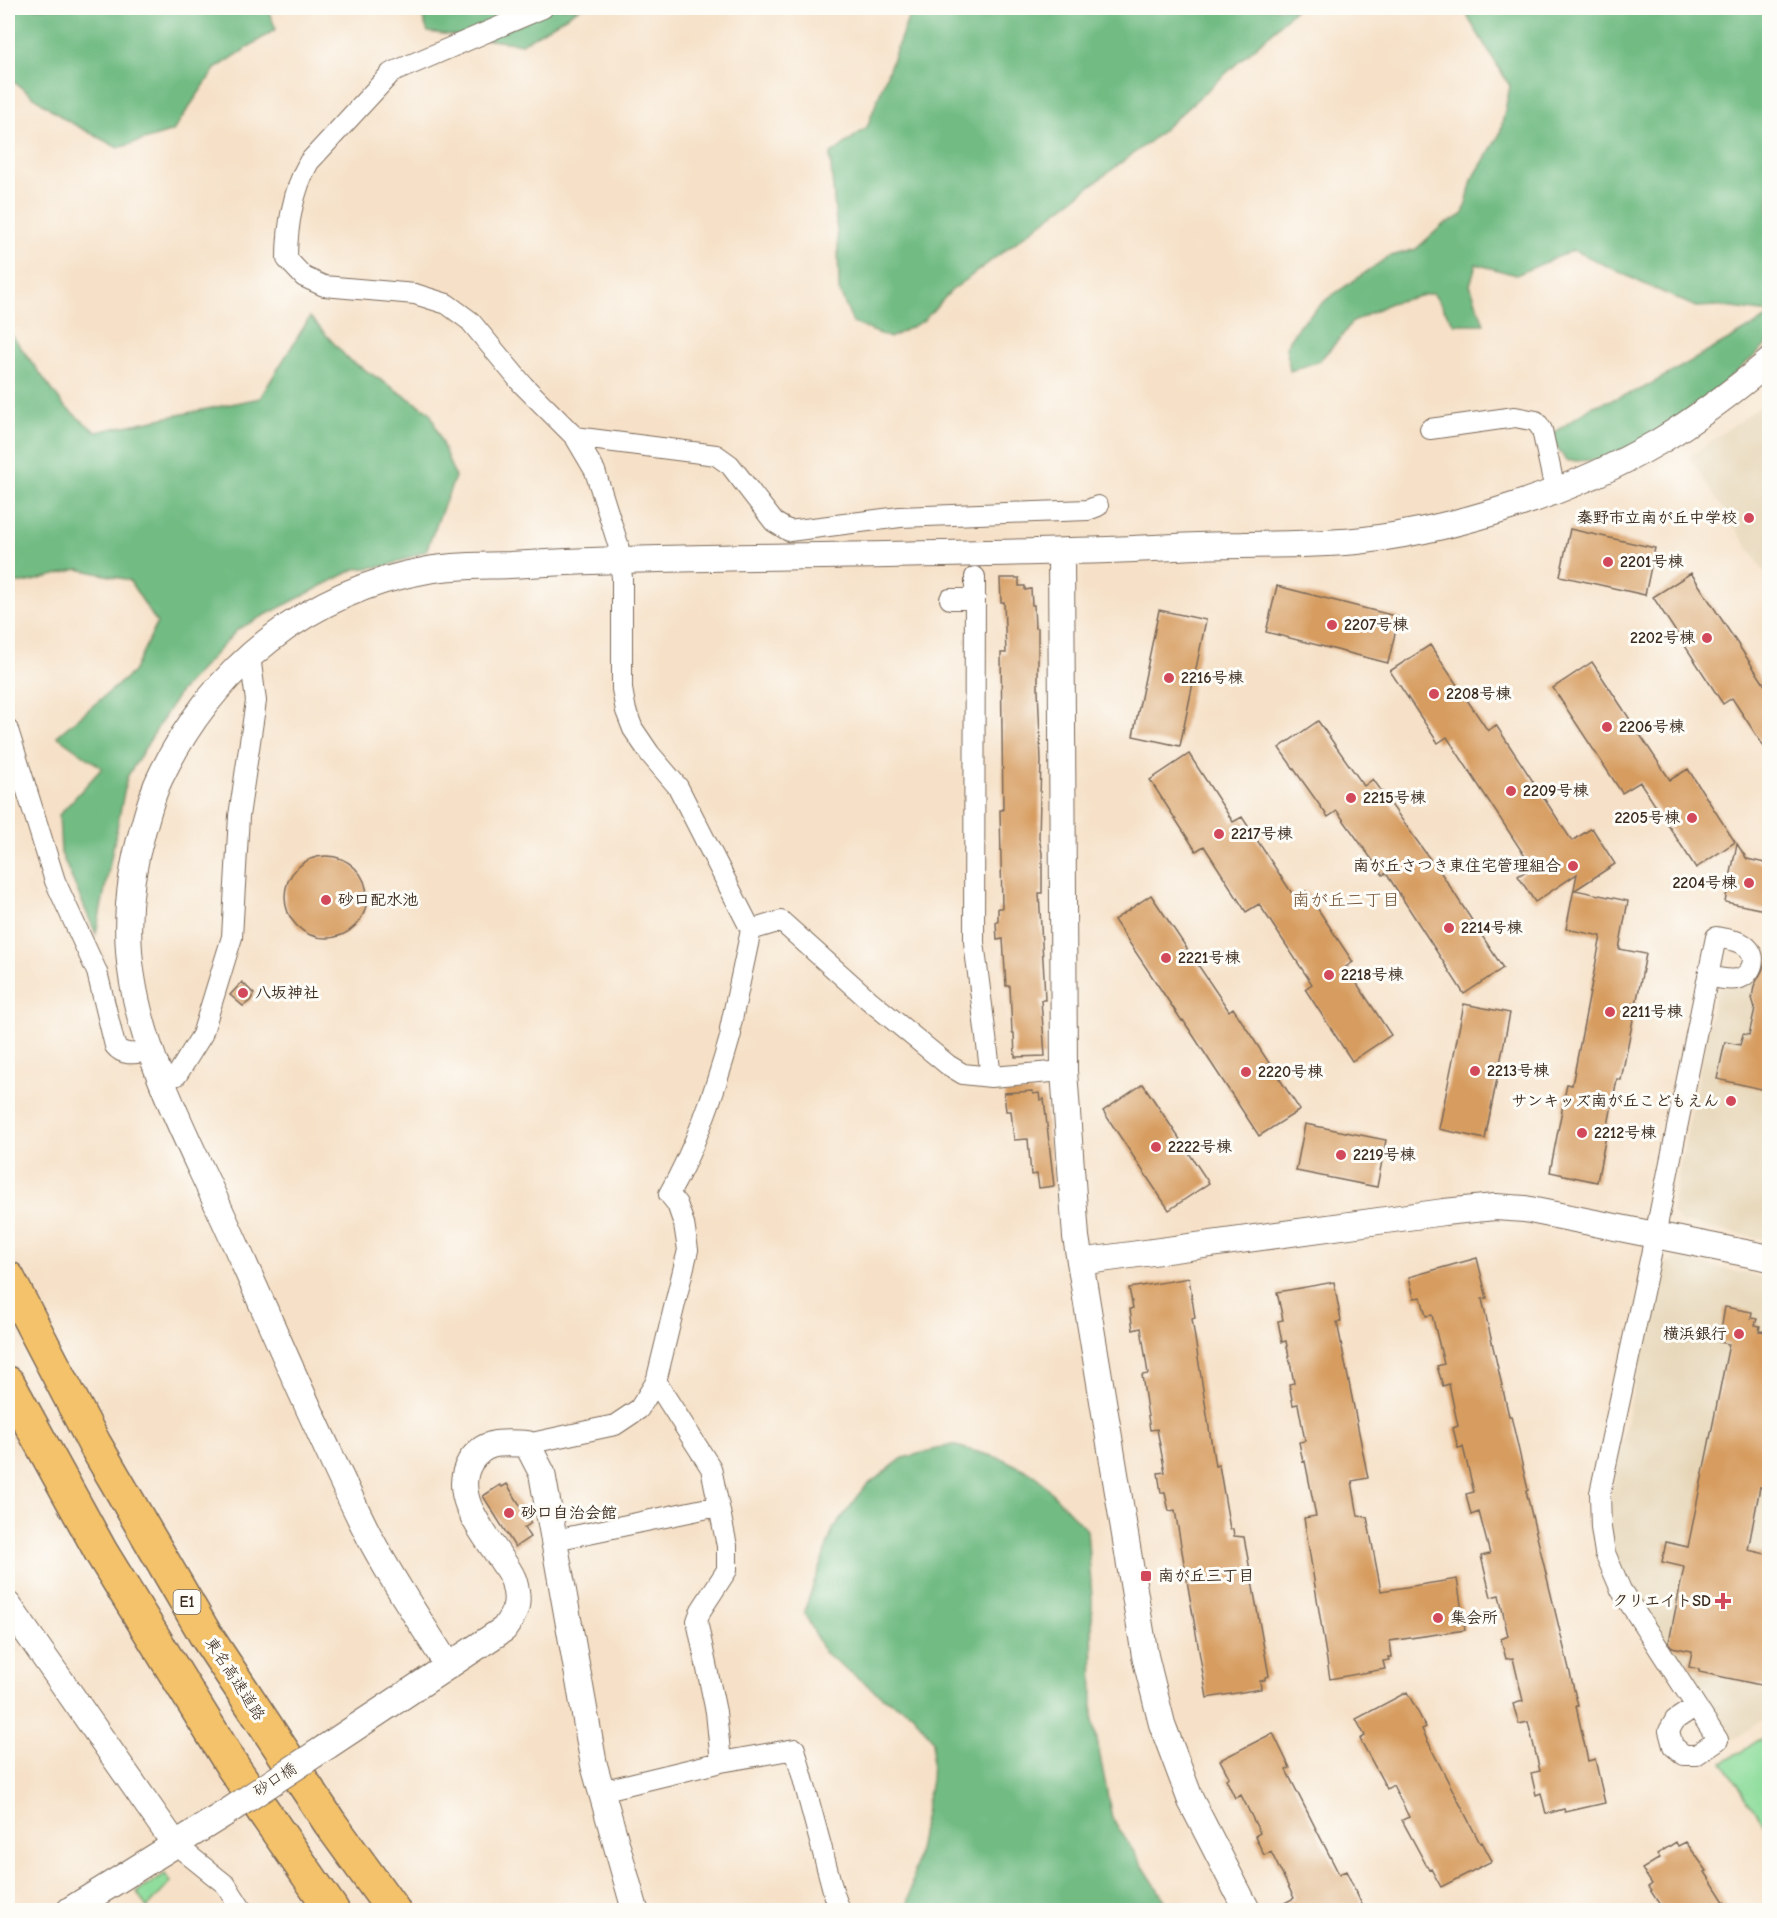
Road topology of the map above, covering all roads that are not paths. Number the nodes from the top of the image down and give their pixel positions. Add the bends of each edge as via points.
1 (543, 8) edge
2 (1770, 361) edge
3 (1430, 429) dead end
4 (574, 437) junction
5 (1555, 490) junction
6 (1098, 506) dead end
7 (789, 544) junction
8 (1061, 552) junction
9 (620, 559) junction
10 (975, 577) dead end
11 (950, 599) dead end
12 (975, 599) junction
13 (250, 656) junction
14 (8, 730) edge
15 (751, 930) junction
16 (1708, 976) dead end
17 (149, 1051) junction
18 (1064, 1071) junction
19 (991, 1077) junction
20 (162, 1081) junction
21 (1655, 1235) junction
22 (1770, 1258) edge
23 (1080, 1262) junction
24 (8, 1278) edge
25 (656, 1382) junction
26 (8, 1383) edge
27 (528, 1444) junction
28 (718, 1506) junction
29 (555, 1540) junction
30 (8, 1605) edge
31 (448, 1666) junction
32 (1696, 1706) dead end
33 (721, 1762) junction
34 (601, 1791) junction
35 (175, 1844) junction
36 (70, 1911) edge
37 (242, 1911) edge
38 (332, 1911) edge
39 (393, 1911) edge
40 (635, 1911) edge
41 (840, 1911) edge
42 (1247, 1911) edge

1 - 4 street via 391,73 309,162 300,179 287,238 287,259 304,277 324,286 415,294 447,304 470,321 523,385
2 - 5 street via 1663,439 1594,475
3 - 5 street via 1515,417 1536,421 1542,430
4 - 7 street via 716,455 730,465
4 - 9 street via 595,471
5 - 8 street via 1461,521 1370,539 1324,544
6 - 7 street via 1088,510 900,517
7 - 8 street
7 - 9 street
8 - 18 street
9 - 13 street via 436,568 387,579 316,608
9 - 15 street via 622,689 626,711 650,754 678,787
10 - 12 street
11 - 12 street
12 - 19 street via 974,942
13 - 17 street via 214,692 182,738 157,783 135,858 128,937 132,980
13 - 20 street via 255,701 239,816 232,937 202,1035 177,1075
14 - 17 street via 55,881 97,972 115,1046 127,1054
15 - 19 street via 781,921 948,1065 963,1074
15 - 25 street via 731,1034 716,1087 669,1194 684,1224 687,1250
16 - 21 street
17 - 20 street
18 - 19 street
18 - 23 street
20 - 31 street via 373,1544
21 - 22 street
21 - 23 street via 1525,1209 1494,1207
21 - 32 street via 1600,1493 1601,1528 1605,1553 1621,1590
23 - 42 street via 1145,1656 1162,1724 1191,1801
24 - 39 highway, 東名高速道路 / E1 via 94,1443 205,1634
25 - 27 street via 639,1409 615,1425
25 - 28 street via 711,1468
26 - 38 highway via 101,1552 233,1767
27 - 29 street via 542,1473
27 - 31 street, 砂口橋 via 495,1442 476,1454 465,1471 468,1508 514,1580 517,1599 515,1613 504,1629
28 - 29 street
28 - 33 street via 727,1546 727,1570 697,1621 716,1712
29 - 34 street
30 - 35 street
31 - 35 street, 砂口橋, bridge
33 - 34 street
33 - 41 street via 795,1749
34 - 40 street
35 - 36 street, 砂口橋
35 - 37 street via 226,1885

